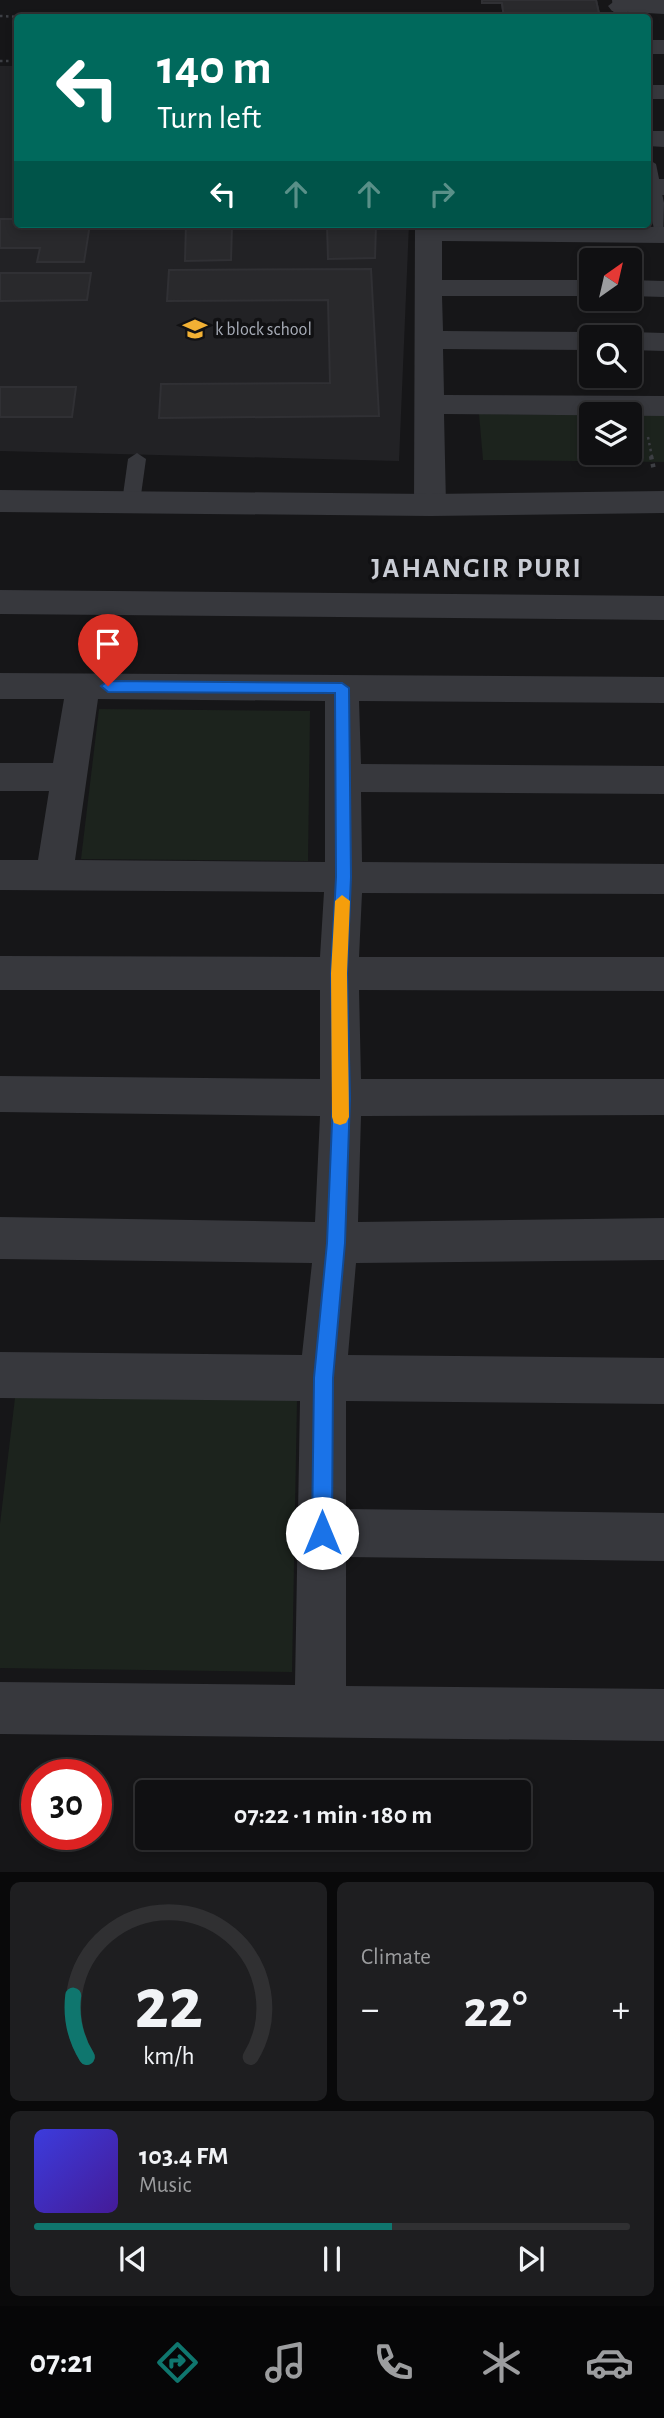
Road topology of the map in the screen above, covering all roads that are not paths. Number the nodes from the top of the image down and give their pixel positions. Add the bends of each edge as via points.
1 (664, 7) edge
2 (620, 8) edge
3 (653, 181) edge
4 (428, 228) edge
5 (663, 235) edge
6 (429, 288) junction
7 (579, 288) edge
8 (642, 288) edge
9 (664, 289) edge
10 (429, 340) junction
11 (579, 341) edge
12 (642, 341) edge
13 (664, 342) edge
14 (430, 404) junction
15 (653, 406) edge
16 (136, 459) dead end
17 (0, 501) edge
18 (131, 502) junction
19 (662, 502) edge
20 (430, 505) junction
21 (0, 602) edge
22 (664, 608) edge
23 (0, 686) edge
24 (83, 686) junction
25 (342, 688) junction
26 (664, 690) edge
27 (0, 777) edge
28 (69, 777) junction
29 (342, 778) junction
30 (664, 780) edge
31 (0, 875) edge
32 (54, 875) junction
33 (344, 877) junction
34 (664, 880) edge
35 (0, 972) edge
36 (339, 973) junction
37 (664, 974) edge
38 (0, 1094) edge
39 (664, 1097) edge
40 (341, 1098) junction
41 (0, 1238) edge
42 (664, 1239) edge
43 (336, 1243) junction
44 (0, 1375) edge
45 (323, 1378) junction
46 (664, 1381) edge
47 (322, 1533) junction
48 (664, 1537) edge
49 (0, 1708) edge
50 (320, 1712) junction
51 (664, 1715) edge

1 - 2 street
3 - 5 lane
4 - 5 street
4 - 6 street
6 - 7 street
6 - 10 street
8 - 9 street
10 - 11 street
10 - 14 street
12 - 13 street
14 - 15 street
14 - 20 street
16 - 18 lane
17 - 18 street
18 - 20 street
19 - 20 street
21 - 22 street
23 - 24 street
24 - 25 street
24 - 28 street
25 - 26 street
25 - 29 street
27 - 28 street
28 - 32 street
29 - 30 street
29 - 33 street
31 - 32 street
32 - 33 street
33 - 34 street
33 - 36 street
35 - 36 street
36 - 37 street
36 - 40 street
38 - 40 street
39 - 40 street
40 - 43 street
41 - 43 street
42 - 43 street
43 - 45 street
44 - 45 street
45 - 46 street
45 - 47 street
47 - 48 street
47 - 50 street
49 - 50 street
50 - 51 street

